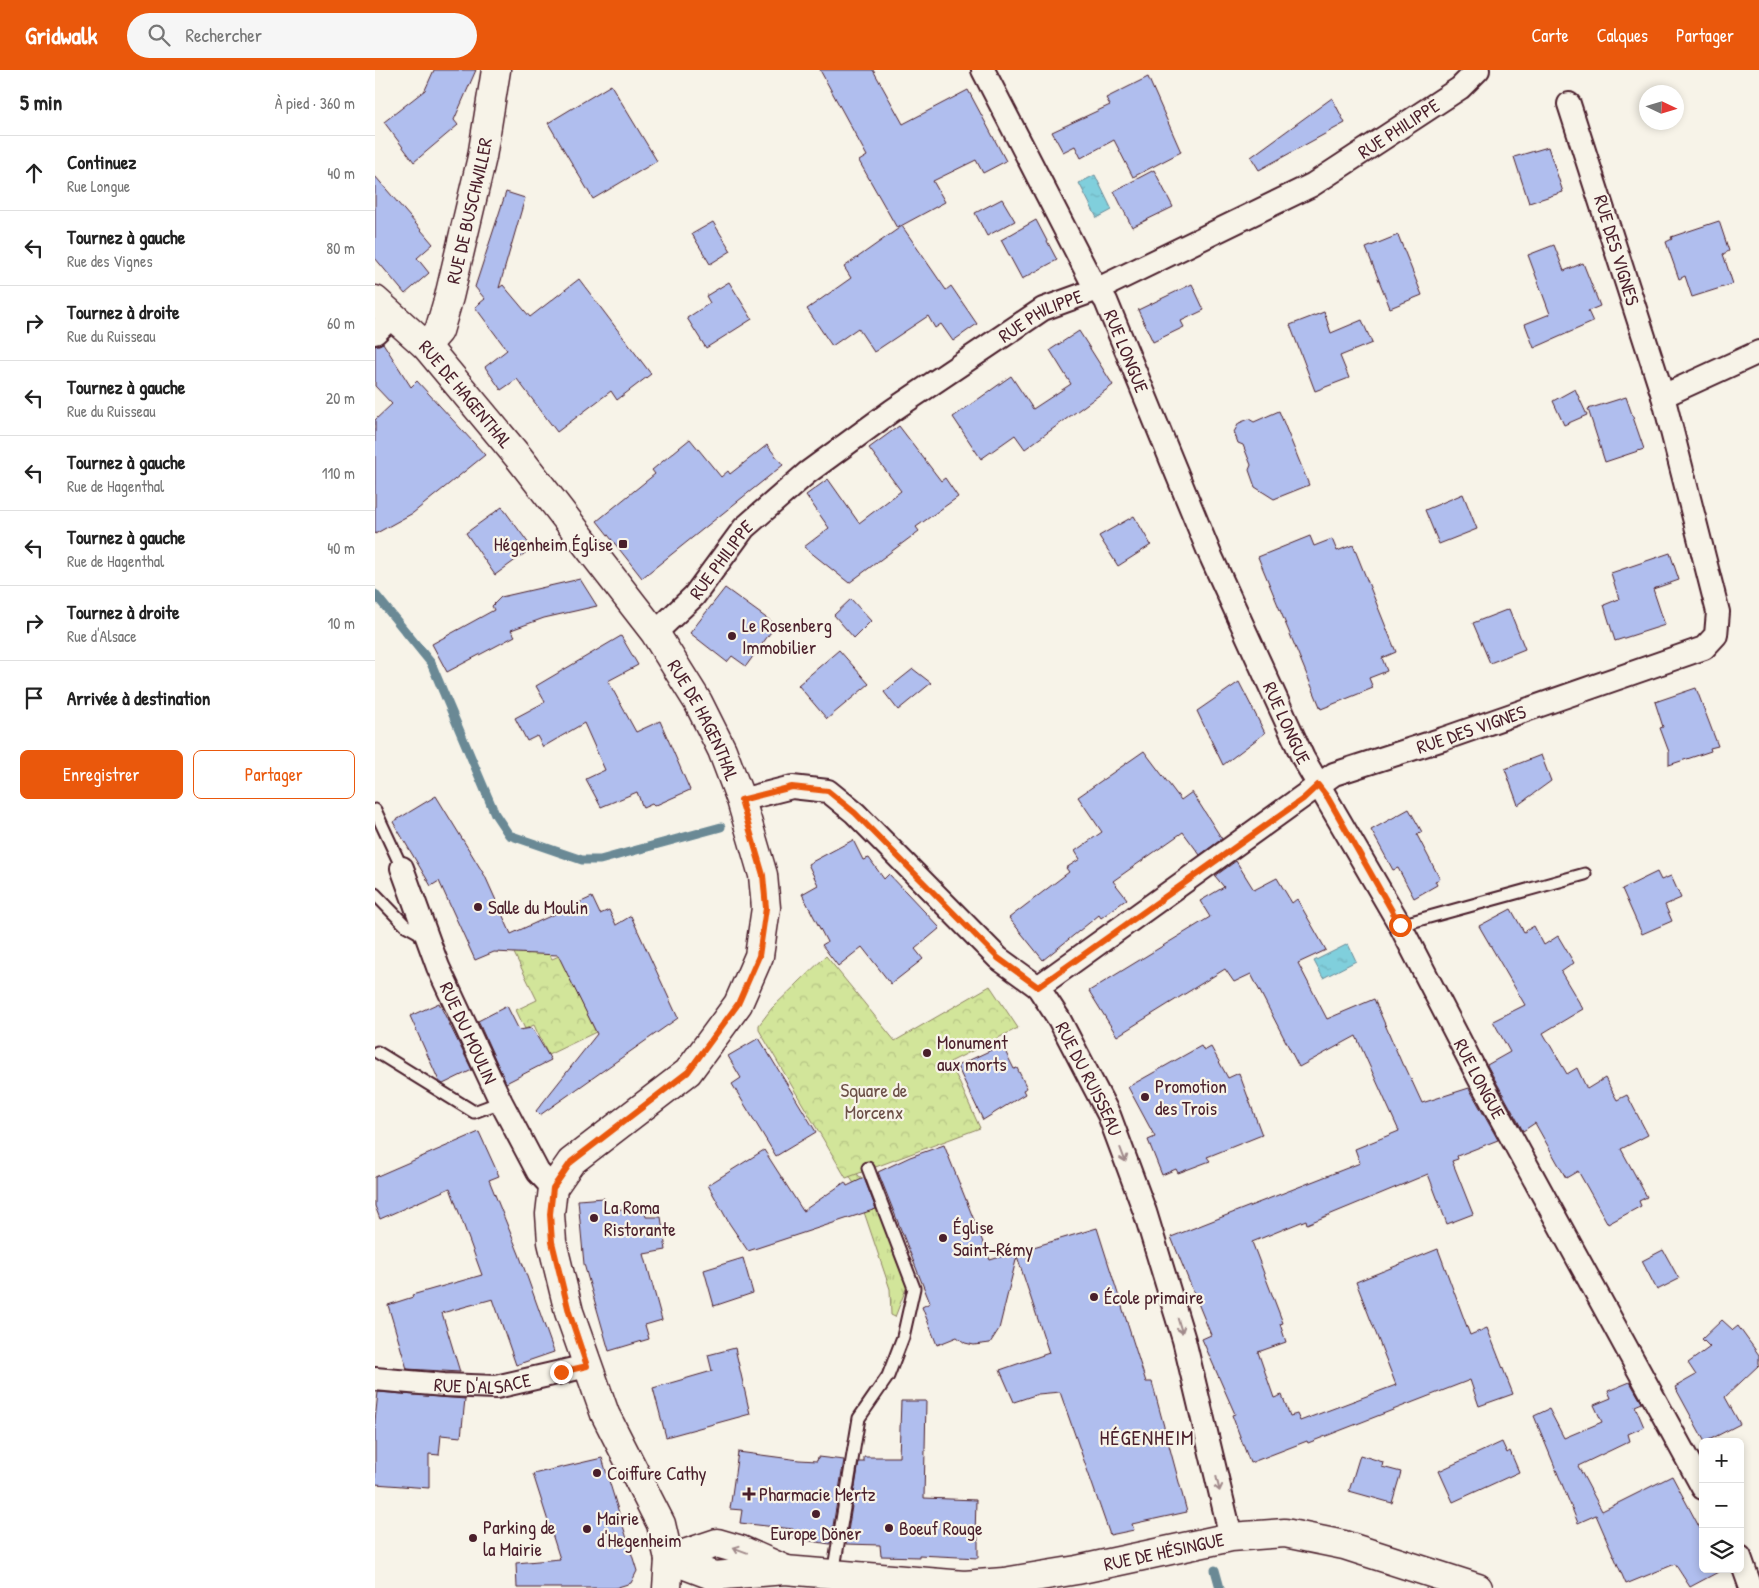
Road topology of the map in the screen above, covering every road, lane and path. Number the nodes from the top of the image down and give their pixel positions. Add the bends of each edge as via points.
1 (496, 70) edge
2 (983, 70) edge
3 (1477, 70) edge
4 (1569, 104) dead end
5 (1098, 289) junction
6 (381, 316) edge
7 (426, 346) junction
8 (1759, 352) edge
9 (1663, 396) junction
10 (655, 633) junction
11 (1318, 785) junction
12 (741, 800) junction
13 (375, 810) edge
14 (403, 868) joint
15 (1585, 874) dead end
16 (375, 894) edge
17 (1400, 925) junction
18 (425, 936) junction
19 (1038, 987) junction
20 (377, 1052) dead end
21 (501, 1102) junction
22 (868, 1168) dead end
23 (553, 1188) junction
24 (587, 1366) junction
25 (375, 1379) edge
26 (1700, 1483) edge
27 (1231, 1537) junction
28 (669, 1559) junction
29 (1744, 1568) edge
30 (785, 1570) junction
31 (833, 1575) junction
32 (744, 1581) edge
33 (667, 1588) edge
34 (1478, 1588) edge
35 (1751, 1588) edge

1 - 7 main road, RUE DE BUSCHWILLER via 482,157 449,297 439,331
2 - 5 street, RUE LONGUE
3 - 5 street, RUE PHILIPPE via 1459,88 1312,185
4 - 9 street, RUE DES VIGNES
5 - 10 street, RUE PHILIPPE via 1043,309 893,410 807,473 743,528 694,596
5 - 11 street, RUE LONGUE via 1209,552
6 - 7 main road, RUE DE HAGENTHAL
7 - 10 main road, RUE DE HAGENTHAL via 520,459
8 - 9 street
9 - 11 street, RUE DES VIGNES via 1718,612 1716,635 1710,642 1704,648 1334,774
10 - 12 main road, RUE DE HAGENTHAL via 698,702 722,750
11 - 17 street, RUE LONGUE
11 - 19 street, RUE DES VIGNES via 1303,799
12 - 19 street, RUE DU RUISSEAU via 792,787 828,791 855,813 998,958
12 - 23 main road, RUE DE HAGENTHAL via 763,875 766,908 759,956 738,1004 688,1072 571,1162
13 - 14 lane
14 - 18 street, RUE DU MOULIN
15 - 17 lane
16 - 18 lane via 405,925
17 - 26 street, RUE LONGUE via 1479,1078
18 - 21 street, RUE DU MOULIN
19 -> 27 street, RUE DU RUISSEAU via 1059,1019 1109,1115 1145,1212 1184,1340
20 - 21 lane via 475,1112
21 - 23 street, RUE DU MOULIN via 538,1172
22 - 31 lane via 914,1288 903,1337 888,1376 859,1418
23 - 24 main road, RUE DE HAGENTHAL via 550,1214 552,1242 569,1312
24 - 25 street, RUE D'ALSACE via 496,1387
24 - 28 main road, RUE DE HAGENTHAL via 605,1414 661,1524
27 - 31 main road, RUE DE HÉSINGUE via 1004,1582 940,1584
27 - 34 main road, RUE DE HÉSINGUE via 1285,1533 1344,1545
30 -> 28 main road, RUE DE HÉSINGUE via 717,1543
28 - 32 main road, RUE DE HÉSINGUE via 714,1576
28 - 33 main road, RUE DE HAGENTHAL
29 - 35 street
30 - 31 main road, RUE DE HÉSINGUE
30 - 32 main road, RUE DE HÉSINGUE

